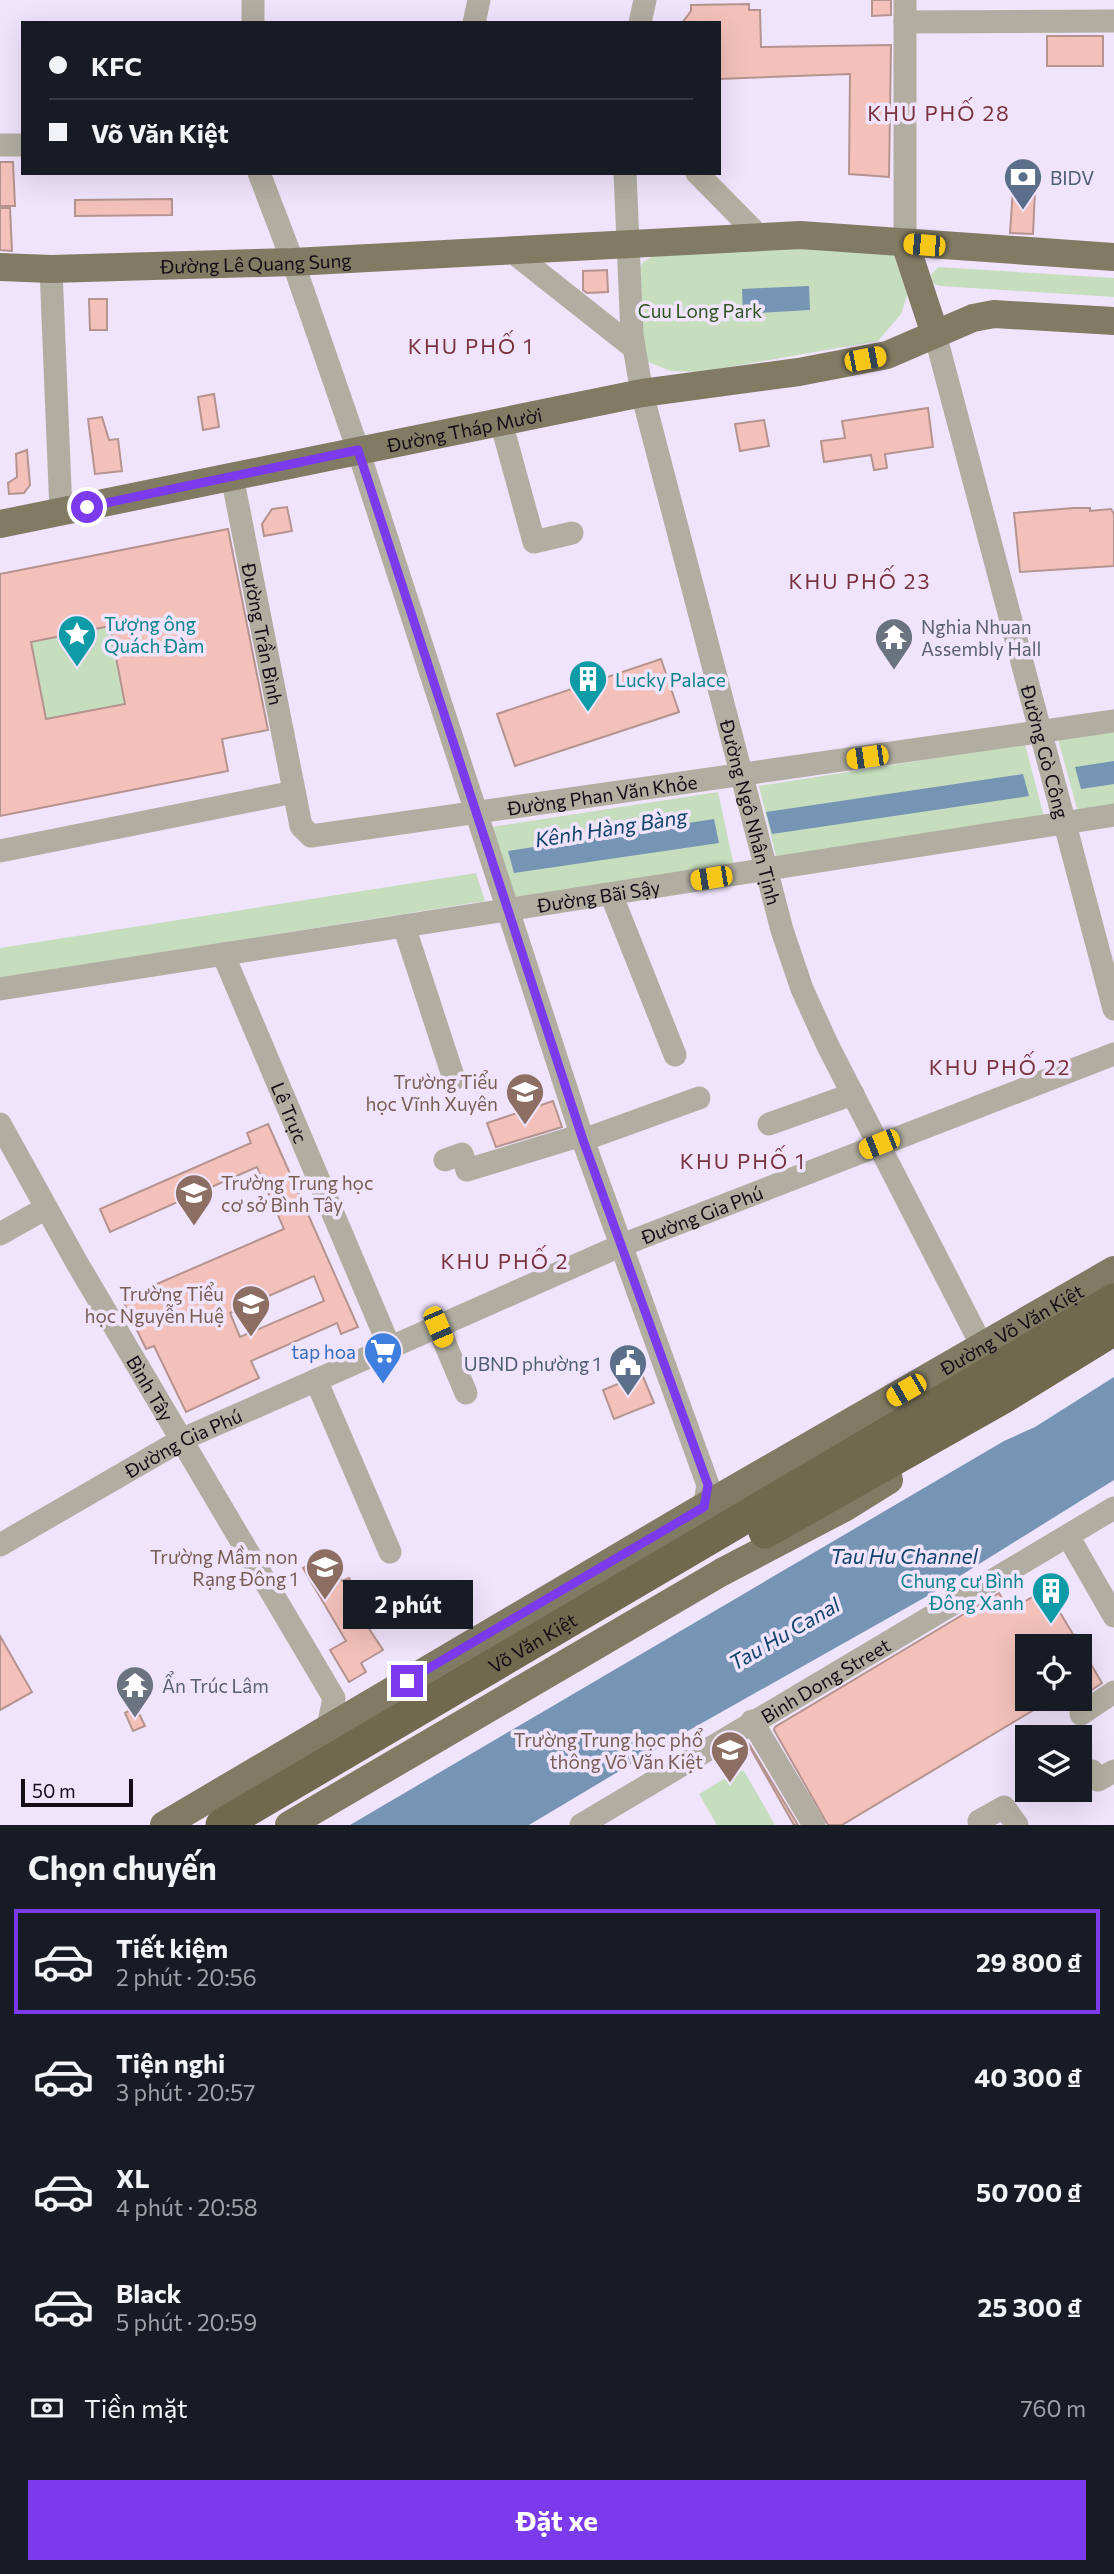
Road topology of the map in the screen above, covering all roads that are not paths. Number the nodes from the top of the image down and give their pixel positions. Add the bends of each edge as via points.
1 (253, 0) edge
2 (480, 0) edge
3 (645, 0) edge
4 (905, 11) edge
5 (253, 21) edge
6 (475, 21) edge
7 (640, 21) edge
8 (1114, 21) edge
9 (0, 145) edge
10 (21, 145) edge
11 (260, 175) edge
12 (625, 175) edge
13 (698, 175) edge
14 (760, 237) junction
15 (905, 243) junction
16 (629, 245) junction
17 (510, 250) junction
18 (1114, 257) edge
19 (293, 262) junction
20 (0, 267) edge
21 (51, 269) junction
22 (1114, 321) edge
23 (935, 334) junction
24 (634, 348) junction
25 (642, 393) junction
26 (501, 422) junction
27 (358, 450) junction
28 (232, 476) junction
29 (61, 512) junction
30 (0, 524) edge
31 (572, 533) dead end
32 (1114, 721) edge
33 (1040, 732) junction
34 (741, 775) junction
35 (294, 792) junction
36 (476, 814) junction
37 (1114, 815) edge
38 (1065, 823) junction
39 (0, 851) edge
40 (765, 870) junction
41 (611, 894) junction
42 (507, 910) junction
43 (404, 926) junction
44 (223, 954) junction
45 (0, 989) edge
46 (1114, 1009) edge
47 (1114, 1054) edge
48 (674, 1055) dead end
49 (454, 1079) dead end
50 (853, 1094) junction
51 (699, 1098) dead end
52 (0, 1124) edge
53 (769, 1124) dead end
54 (583, 1138) junction
55 (879, 1144) junction
56 (445, 1160) dead end
57 (46, 1208) junction
58 (0, 1234) edge
59 (622, 1245) junction
60 (1114, 1270) edge
61 (1114, 1300) edge
62 (438, 1327) junction
63 (1114, 1329) edge
64 (982, 1346) junction
65 (1114, 1346) edge
66 (390, 1348) junction
67 (316, 1380) junction
68 (466, 1393) dead end
69 (183, 1439) junction
70 (848, 1460) junction
71 (713, 1495) junction
72 (1114, 1508) edge
73 (1068, 1536) junction
74 (0, 1545) edge
75 (390, 1552) dead end
76 (1114, 1616) edge
77 (1114, 1692) edge
78 (346, 1703) junction
79 (1081, 1714) dead end
80 (752, 1721) junction
81 (1092, 1771) edge
82 (1114, 1771) edge
83 (979, 1821) dead end
84 (164, 1825) edge
85 (222, 1825) edge
86 (265, 1825) edge
87 (289, 1825) edge
88 (581, 1825) edge
89 (814, 1825) edge
90 (1017, 1825) edge

1 - 5 street
2 - 6 street
3 - 7 street
4 - 8 street
4 - 15 street
9 - 10 street
11 - 19 street
12 - 16 street, Đường Ngô Nhân Tịnh
13 - 14 street
14 - 15 main road, Đường Lê Quang Sung via 840,236
14 - 16 main road, Đường Lê Quang Sung
15 - 18 main road, Đường Lê Quang Sung
15 - 23 main road
16 - 17 main road, Đường Lê Quang Sung
16 - 24 street, Đường Ngô Nhân Tịnh
17 - 19 main road, Đường Lê Quang Sung
17 - 24 street
19 - 21 main road, Đường Lê Quang Sung
19 - 27 street
20 - 21 main road, Đường Lê Quang Sung
21 - 29 street
22 - 23 main road, Đường Tháp Mười via 994,314
23 - 25 main road, Đường Tháp Mười via 874,358
23 - 33 street, Đường Gò Công
24 - 25 street, Đường Ngô Nhân Tịnh
25 - 26 main road, Đường Tháp Mười
25 - 34 street, Đường Ngô Nhân Tịnh
26 - 27 main road, Đường Tháp Mười
26 - 31 street via 534,542
27 - 28 main road, Đường Tháp Mười
27 - 36 street
28 - 29 main road, Đường Tháp Mười
28 - 35 street, Đường Trần Bình
29 - 30 main road, Đường Tháp Mười
32 - 33 street, Đường Phan Văn Khỏe
33 - 34 street, Đường Phan Văn Khỏe
33 - 38 street, Đường Gò Công
34 - 36 street, Đường Phan Văn Khỏe
34 - 40 street, Đường Ngô Nhân Tịnh
35 - 36 street, Đường Phan Văn Khỏe via 300,826 317,837
35 - 39 street
36 - 42 street
37 - 38 street, Đường Bãi Sậy
38 - 40 street, Đường Bãi Sậy
38 - 46 street, Đường Gò Công
40 - 41 street, Đường Bãi Sậy
40 - 50 street, Đường Ngô Nhân Tịnh via 802,989
41 - 42 street, Đường Bãi Sậy
41 - 48 street
42 - 43 street, Đường Bãi Sậy
42 - 54 street
43 - 44 street, Đường Bãi Sậy
43 - 49 street
44 - 45 street, Đường Bãi Sậy
44 - 66 street, Lê Trực
47 - 55 street, Đường Gia Phú
50 - 53 street
50 - 55 street, Đường Ngô Nhân Tịnh
51 - 54 street
52 - 57 street, Bình Tây
54 - 56 street via 467,1170 462,1154
54 - 59 street
55 - 59 street, Đường Gia Phú
55 - 64 street, Đường Ngô Nhân Tịnh
57 - 58 street
57 - 69 street, Bình Tây
59 - 62 street, Đường Gia Phú
59 - 71 street
60 - 64 main road, Đường Võ Văn Kiệt
61 - 70 highway, Đường Võ Văn Kiệt
62 - 66 street, Đường Gia Phú
62 - 68 street
63 - 70 highway, Đường Võ Văn Kiệt via 1002,1398
64 - 70 main road, Đường Võ Văn Kiệt
65 - 70 main road, Đường Võ Văn Kiệt
66 - 67 street, Đường Gia Phú
67 - 69 street, Đường Gia Phú
67 - 75 street
69 - 74 street, Đường Gia Phú
69 - 78 street, Bình Tây
70 - 71 main road, Đường Võ Văn Kiệt
70 - 85 highway, Võ Văn Kiệt
70 - 86 highway, Võ Văn Kiệt
70 - 87 main road, Võ Văn Kiệt via 844,1508 722,1572
71 - 78 main road, Võ Văn Kiệt
72 - 73 street, Binh Dong Street
73 - 76 street
73 - 80 street, Binh Dong Street
77 - 79 street
78 - 84 main road, Võ Văn Kiệt via 328,1727
80 - 88 street, Binh Dong Street
80 - 89 street
81 - 82 street via 1098,1780
83 - 90 street via 1004,1807

